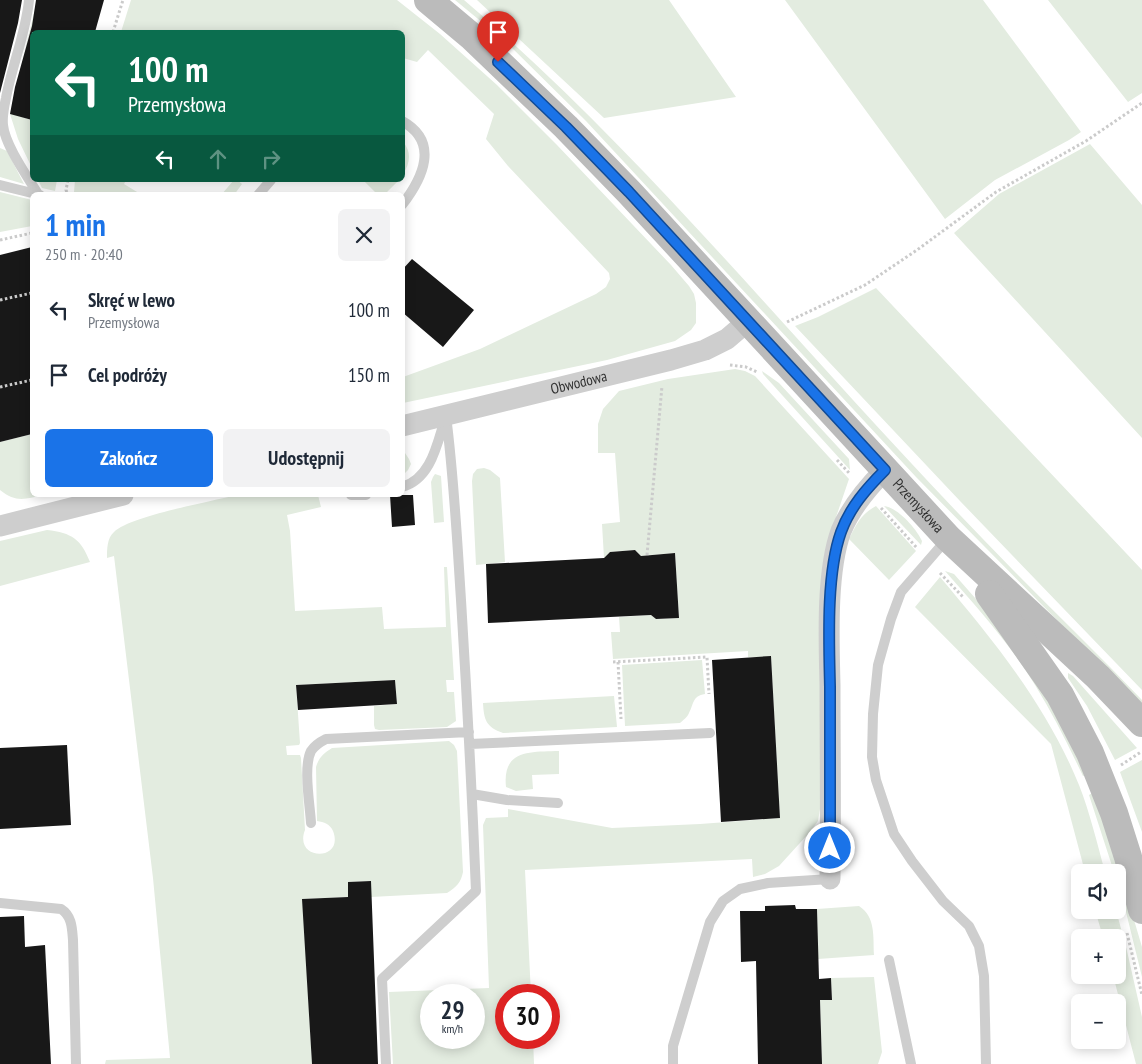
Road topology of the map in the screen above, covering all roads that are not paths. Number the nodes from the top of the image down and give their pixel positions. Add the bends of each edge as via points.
1 (29, 0) edge
2 (428, 0) edge
3 (405, 123) edge
4 (30, 179) edge
5 (269, 182) edge
6 (0, 185) edge
7 (30, 192) edge
8 (261, 192) edge
9 (405, 200) edge
10 (748, 321) junction
11 (446, 416) junction
12 (405, 425) edge
13 (885, 470) junction
14 (405, 486) edge
15 (115, 497) edge
16 (0, 526) edge
17 (948, 538) junction
18 (1142, 723) edge
19 (469, 732) junction
20 (710, 733) dead end
21 (470, 744) junction
22 (472, 794) junction
23 (558, 803) dead end
24 (311, 823) dead end
25 (830, 879) joint
26 (0, 903) edge
27 (1134, 918) edge
28 (889, 960) dead end
29 (76, 1064) edge
30 (386, 1064) edge
31 (673, 1064) edge
32 (911, 1064) edge
33 (986, 1064) edge

1 - 4 lane via 3,112 3,125 7,139
2 - 10 main road, Przemysłowa via 471,36 566,127
3 - 9 lane via 420,136 426,159
5 - 8 lane
6 - 7 lane
10 - 11 street, Obwodowa via 727,339 705,350
10 - 13 main road, Przemysłowa
11 - 12 street, Obwodowa
11 - 14 lane via 426,470 412,484
11 - 19 lane
13 - 17 main road, Przemysłowa
13 - 25 street via 848,516 835,556 829,639
15 - 16 street
17 - 18 main road, Przemysłowa via 1098,677
17 - 27 main road, Przemysłowa via 1060,695 1093,762 1128,857
17 - 33 lane via 901,592 888,628 878,664 872,757 894,834 943,900 969,926 979,946 984,976
19 - 21 lane
19 - 24 lane via 326,739 317,744 308,763
20 - 21 lane
21 - 22 lane
22 - 23 lane
22 - 30 lane via 476,891 382,980
25 - 31 lane via 768,882 740,890 723,901 710,922 673,1046
26 - 29 lane via 61,909 67,913 73,940
28 - 32 lane

